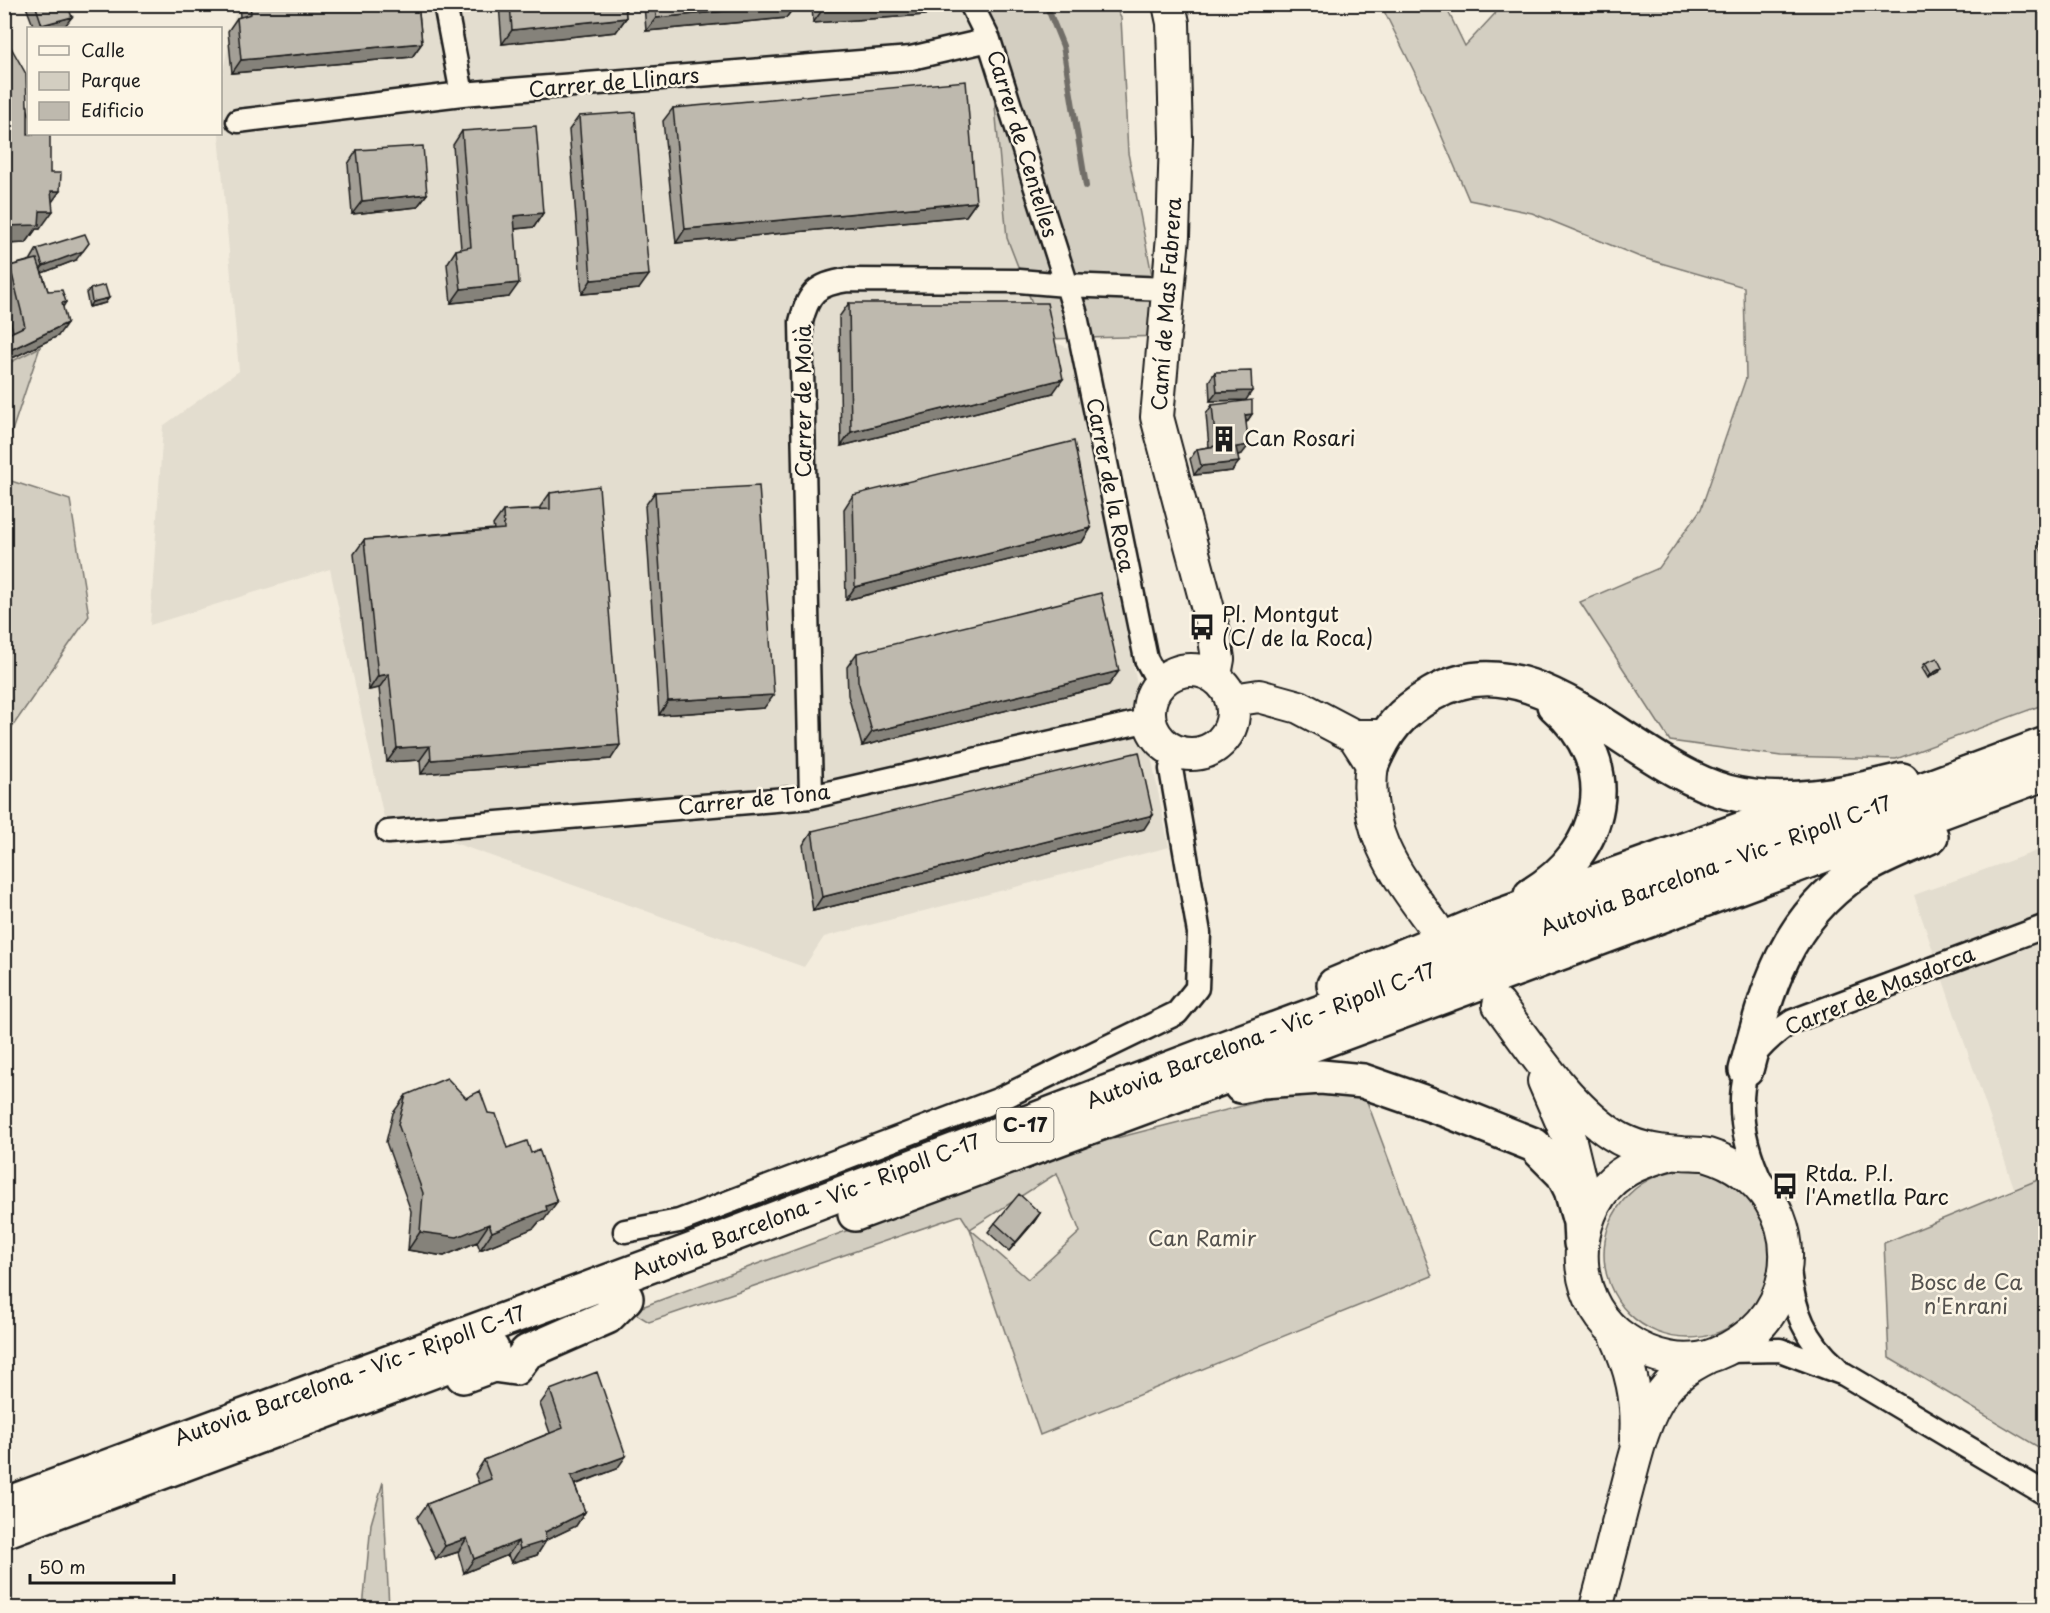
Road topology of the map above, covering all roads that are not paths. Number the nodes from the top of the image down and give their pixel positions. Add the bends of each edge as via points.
1 (445, 4) edge
2 (971, 4) edge
3 (1168, 4) edge
4 (989, 40) junction
5 (462, 94) junction
6 (238, 121) dead end
7 (1066, 285) junction
8 (1167, 289) junction
9 (1215, 675) junction
10 (1159, 683) junction
11 (1530, 684) junction
12 (1233, 700) junction
13 (1149, 720) junction
14 (2046, 743) edge
15 (1370, 746) junction
16 (1176, 752) junction
17 (2046, 773) edge
18 (2046, 785) edge
19 (1825, 796) junction
20 (811, 797) junction
21 (388, 832) dead end
22 (1491, 919) junction
23 (1434, 926) dead end
24 (2046, 926) edge
25 (1746, 1070) junction
26 (1062, 1110) junction
27 (1137, 1110) junction
28 (1671, 1153) junction
29 (1766, 1192) junction
30 (625, 1231) dead end
31 (1584, 1232) junction
32 (1788, 1259) junction
33 (1615, 1333) junction
34 (1713, 1355) junction
35 (1844, 1374) junction
36 (1635, 1460) junction
37 (2046, 1494) edge
38 (4, 1505) edge
39 (4, 1531) edge
40 (1596, 1608) edge

1 - 5 street
2 - 4 street, Carrer de Centelles
3 - 8 street, Camí de Mas Fabrera via 1173,23 1176,138
4 - 5 street, Carrer de Llinars via 911,58
4 - 7 street, Carrer de Centelles
5 - 6 street, Carrer de Llinars
7 - 8 street, Carrer de Moià
7 - 10 street, Carrer de la Roca via 1075,311 1146,659
7 - 20 street, Carrer de Moià via 847,280 830,282 816,290 806,303 801,322
8 - 9 street, Camí de Mas Fabrera via 1157,417 1214,632 1218,659
9 - 10 street via 1200,669 1176,671
9 - 12 street
10 - 13 street via 1150,699
11 - 15 highway via 1498,677 1450,686 1409,708
11 - 19 highway via 1692,780 1748,795
11 - 22 highway via 1560,710 1586,744 1593,763 1597,809 1592,830 1570,866 1554,881
12 - 15 street via 1259,696 1299,707
12 - 16 street via 1230,731 1216,748 1195,755
13 - 16 street via 1161,742
13 - 20 street, Carrer de Tona
14 - 19 highway
14 - 26 highway, Autovia Barcelona - Vic - Ripoll C-17 / C-17
15 - 23 street via 1371,805 1382,846 1392,868
16 - 30 street via 1171,769 1198,933 1197,988 1177,1013 1000,1099 679,1221
17 - 27 highway, Autovia Barcelona - Vic - Ripoll C-17 / C-17
18 - 25 highway via 1878,860 1818,904 1802,922 1777,968
19 - 22 highway
20 - 21 street, Carrer de Tona
22 - 26 highway via 1160,1058
24 - 25 street, Carrer de Masdorca via 1793,1021 1778,1031
25 - 29 street via 1744,1129 1752,1163
26 - 38 highway, Autovia Barcelona - Vic - Ripoll C-17 / C-17
27 - 31 highway via 1262,1081 1321,1077 1363,1081 1534,1145 1563,1174
27 - 39 highway, Autovia Barcelona - Vic - Ripoll C-17 / C-17 via 626,1298 607,1317 527,1352 515,1368 493,1365 431,1388 379,1391
28 - 29 street via 1706,1154 1728,1163 1740,1168
28 - 31 street via 1637,1163 1608,1185 1590,1212
28 - 31 street via 1631,1144 1595,1121 1575,1102 1505,1014 1557,1107 1579,1171
29 - 32 street via 1783,1224
31 - 33 street via 1582,1276 1594,1307
32 - 34 street via 1781,1294 1762,1325 1737,1346
32 - 35 street via 1801,1322 1823,1355
33 - 34 street via 1642,1351 1674,1359
33 - 36 street via 1633,1380
34 - 35 street via 1753,1349 1780,1350
34 - 36 street via 1688,1367 1661,1395
35 - 37 street
36 - 40 street

